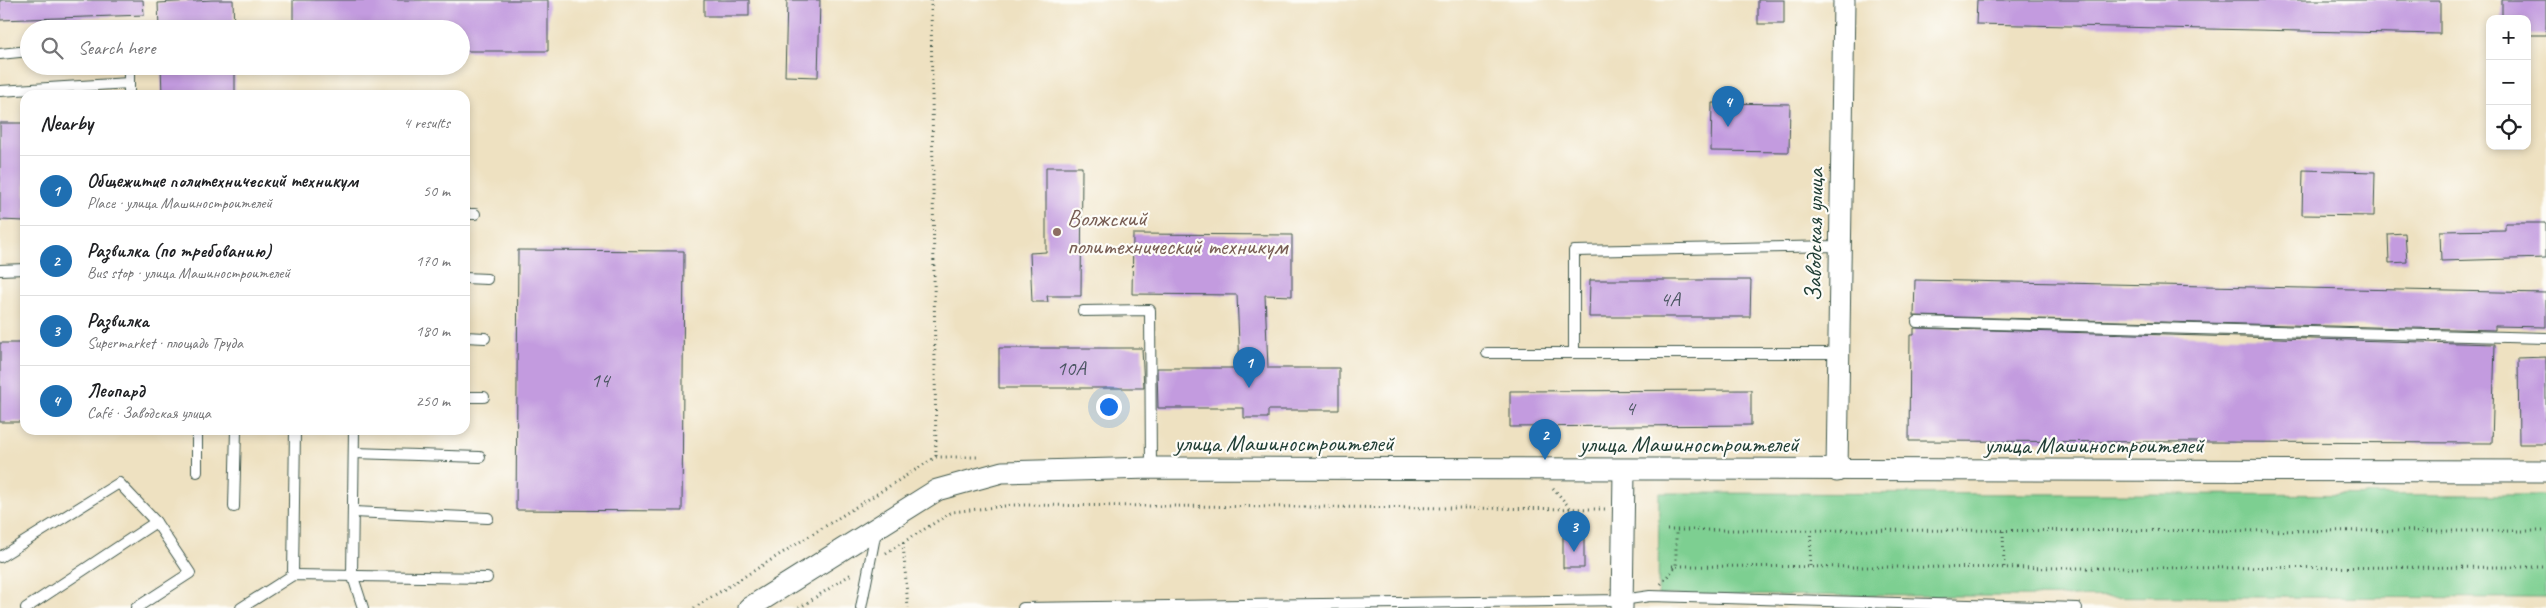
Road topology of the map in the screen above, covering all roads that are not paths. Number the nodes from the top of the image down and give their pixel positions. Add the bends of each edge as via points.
1 (1844, 0) edge
2 (20, 52) edge
3 (0, 54) edge
4 (129, 75) edge
5 (129, 83) junction
6 (129, 90) edge
7 (0, 91) edge
8 (1840, 246) junction
9 (20, 269) edge
10 (0, 270) edge
11 (470, 278) edge
12 (487, 279) dead end
13 (1083, 311) dead end
14 (1917, 322) dead end
15 (470, 337) edge
16 (485, 338) dead end
17 (2546, 338) edge
18 (1486, 353) dead end
19 (1574, 353) junction
20 (1839, 353) junction
21 (470, 397) edge
22 (484, 397) dead end
23 (197, 435) edge
24 (236, 435) edge
25 (295, 435) edge
26 (354, 435) edge
27 (354, 453) junction
28 (480, 457) dead end
29 (1151, 468) junction
30 (1837, 470) junction
31 (1624, 471) junction
32 (2546, 471) edge
33 (197, 472) dead end
34 (234, 507) dead end
35 (353, 512) junction
36 (488, 518) dead end
37 (156, 522) junction
38 (877, 528) junction
39 (0, 557) edge
40 (352, 574) junction
41 (293, 575) junction
42 (487, 578) dead end
43 (1563, 604) edge
44 (1622, 604) edge
45 (1358, 605) edge
46 (1806, 605) edge
47 (1158, 606) edge
48 (26, 608) edge
49 (136, 608) edge
50 (241, 608) edge
51 (363, 608) edge
52 (749, 608) edge
53 (861, 608) edge
54 (1023, 608) edge
55 (2077, 608) edge

1 - 8 street, Заводская улица
2 - 3 lane
4 - 5 lane
5 - 6 lane
5 - 7 lane
8 - 19 lane via 1574,251
8 - 20 street, Заводская улица
9 - 10 lane
11 - 12 lane
13 - 29 lane via 1150,310
14 - 17 lane
15 - 16 lane
18 - 19 lane
19 - 20 lane
20 - 30 street, Заводская улица
21 - 22 lane
23 - 33 lane
24 - 34 lane
25 - 41 lane
26 - 27 lane
27 - 28 lane
27 - 35 lane
29 - 31 street, улица Машиностроителей
29 - 38 street, улица Машиностроителей via 1002,472 937,490
30 - 31 street, улица Машиностроителей
30 - 32 street, улица Машиностроителей
31 - 44 street
35 - 36 lane
35 - 40 lane
37 - 39 lane via 119,484
37 - 48 lane
37 - 49 lane via 190,573
38 - 52 street, улица Машиностроителей
38 - 53 lane
40 - 41 lane
40 - 42 lane
40 - 51 lane
41 - 50 lane
43 - 44 lane
43 - 45 lane
44 - 46 lane via 1650,596
45 - 47 lane
46 - 55 lane
47 - 54 lane

